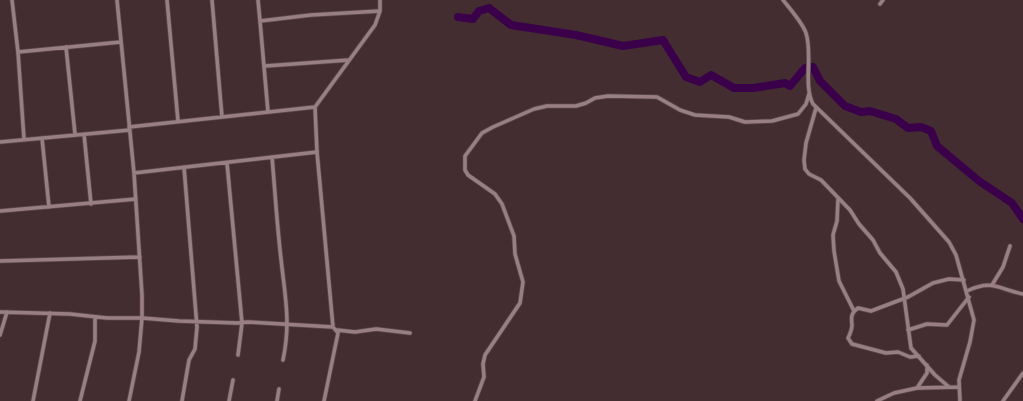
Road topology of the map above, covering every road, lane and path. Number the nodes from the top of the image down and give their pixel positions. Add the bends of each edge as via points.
1 (12, 0) edge
2 (117, 0) edge
3 (167, 0) edge
4 (212, 0) edge
5 (258, 0) edge
6 (380, 0) edge
7 (783, 0) edge
8 (883, 0) edge
9 (880, 4) dead end
10 (380, 11) junction
11 (260, 21) junction
12 (121, 42) junction
13 (66, 46) junction
14 (18, 52) junction
15 (349, 60) junction
16 (265, 66) junction
17 (809, 94) junction
18 (316, 107) junction
19 (816, 108) junction
20 (268, 112) junction
21 (222, 117) junction
22 (178, 121) junction
23 (129, 128) junction
24 (75, 134) junction
25 (84, 134) junction
26 (42, 138) junction
27 (24, 139) junction
28 (0, 142) edge
29 (317, 152) junction
30 (272, 157) junction
31 (227, 163) junction
32 (184, 167) junction
33 (134, 172) junction
34 (136, 199) junction
35 (838, 199) junction
36 (91, 204) junction
37 (48, 207) junction
38 (0, 211) edge
39 (1010, 246) dead end
40 (140, 257) junction
41 (0, 261) edge
42 (964, 280) junction
43 (992, 285) junction
44 (967, 291) junction
45 (1023, 294) edge
46 (969, 297) junction
47 (904, 298) junction
48 (854, 311) junction
49 (0, 312) edge
50 (7, 312) junction
51 (50, 314) junction
52 (94, 317) junction
53 (142, 318) junction
54 (197, 322) junction
55 (242, 323) junction
56 (287, 325) junction
57 (332, 327) junction
58 (337, 330) junction
59 (908, 330) junction
60 (410, 333) dead end
61 (0, 335) edge
62 (238, 355) dead end
63 (919, 356) junction
64 (284, 360) dead end
65 (927, 365) junction
66 (1023, 374) edge
67 (233, 380) dead end
68 (949, 386) junction
69 (958, 387) junction
70 (917, 388) junction
71 (280, 389) dead end
72 (33, 401) edge
73 (80, 401) edge
74 (129, 401) edge
75 (182, 401) edge
76 (229, 401) edge
77 (277, 401) edge
78 (324, 401) edge
79 (475, 401) edge
80 (876, 401) edge
81 (960, 401) edge
82 (1003, 401) edge

1 - 14 street
2 - 12 street
3 - 22 street
4 - 21 street
5 - 11 street
6 - 10 street
7 - 17 street via 806,34
8 - 9 street
10 - 11 street
10 - 15 street via 375,25
11 - 16 street
12 - 13 street
12 - 23 street
13 - 14 street
13 - 24 street
14 - 27 street
15 - 16 street
15 - 18 street
16 - 20 street
17 - 19 street
17 - 79 street via 806,104 798,114 772,121 745,122 729,117 695,115 657,97 608,96 576,106 547,106 534,109 482,133 465,156 465,170 468,175 495,194 502,204 514,236 515,254 523,282 520,303 485,355 484,377
18 - 20 street
18 - 29 street
19 - 35 street via 806,144 804,166 809,174 821,180
19 - 42 street via 893,181 949,242 960,264
20 - 21 street
21 - 22 street
22 - 23 street
23 - 25 street
23 - 33 street
24 - 25 street
24 - 26 street
25 - 36 street
26 - 27 street
26 - 37 street
27 - 28 street
29 - 30 street
29 - 57 street
30 - 31 street
30 - 56 street via 287,298
31 - 32 street
31 - 55 street
32 - 33 street
32 - 54 street
33 - 34 street
34 - 36 street
34 - 40 street
35 - 47 street via 853,214 896,272
35 - 48 street via 837,221 833,235 834,251 839,281
36 - 37 street
37 - 38 street
39 - 43 street via 1003,267
40 - 41 street
40 - 53 street
42 - 44 street
42 - 47 street via 949,279 933,283
43 - 44 street via 977,286
43 - 45 street
44 - 46 street
46 - 59 street via 947,325 927,324
46 - 69 street via 973,326
47 - 48 street via 871,311 860,308
47 - 59 street
48 - 63 street via 848,338 852,344 886,353 898,352 910,357
49 - 50 street
50 - 51 street
50 - 61 street
51 - 52 street
51 - 72 street
52 - 53 street
52 - 73 street via 94,341
53 - 54 street
53 - 74 street via 136,370
54 - 55 street
54 - 75 street via 195,349 189,360
55 - 56 street
55 - 62 street
56 - 57 street
56 - 64 street
57 - 58 street
58 - 60 street via 355,332 376,329
58 - 78 street
59 - 63 street via 911,348
63 - 65 street
65 - 68 street
65 - 70 street via 927,373
66 - 82 street
67 - 76 street
68 - 69 street
68 - 70 street
69 - 81 street
70 - 80 street via 894,393
71 - 77 street

